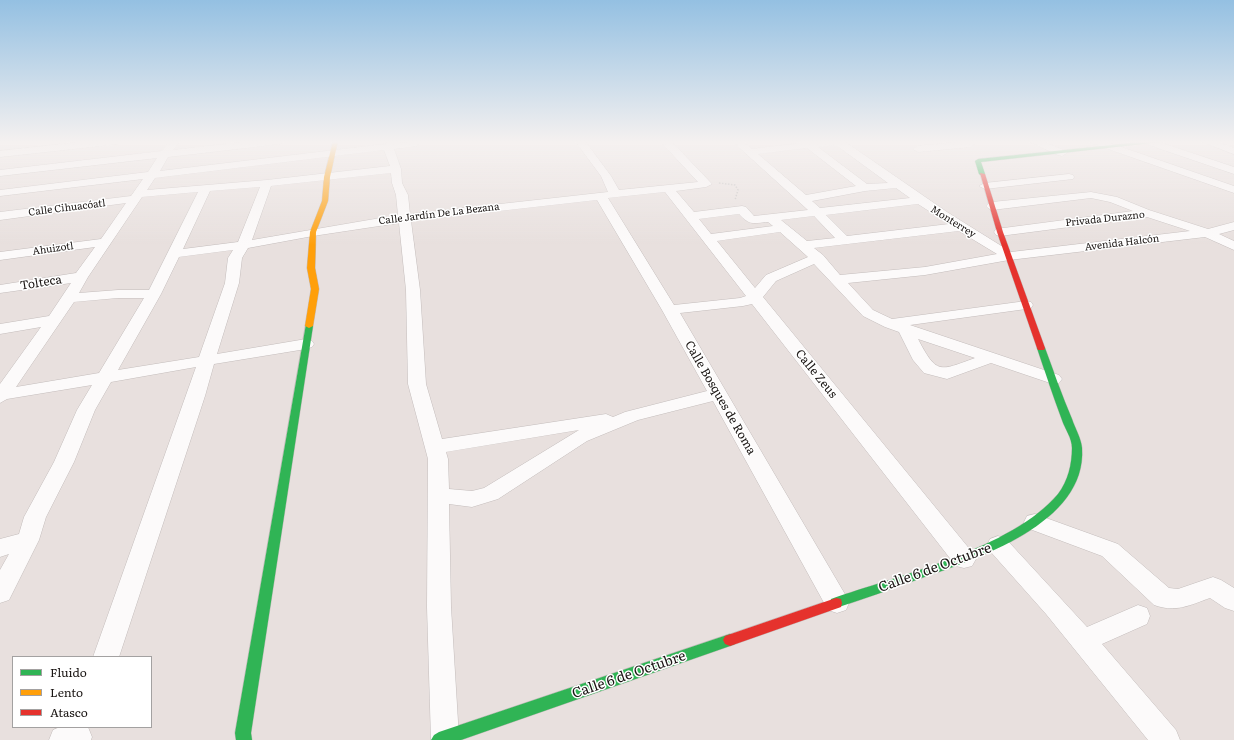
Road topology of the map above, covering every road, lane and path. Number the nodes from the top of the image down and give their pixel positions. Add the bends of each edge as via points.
1 (151, 176) edge
2 (215, 176) edge
3 (340, 176) edge
4 (396, 176) edge
5 (606, 176) edge
6 (698, 176) edge
7 (777, 176) edge
8 (849, 176) edge
9 (885, 176) edge
10 (983, 176) edge
11 (1192, 176) edge
12 (327, 177) junction
13 (1069, 177) dead end
14 (1026, 181) junction
15 (266, 183) junction
16 (706, 184) junction
17 (898, 185) junction
18 (59, 186) junction
19 (986, 186) junction
20 (206, 188) junction
21 (668, 188) junction
22 (865, 188) junction
23 (142, 189) junction
24 (1234, 190) edge
25 (0, 193) edge
26 (607, 195) junction
27 (1060, 198) junction
28 (804, 199) junction
29 (919, 200) junction
30 (992, 206) junction
31 (55, 210) junction
32 (742, 210) junction
33 (815, 212) junction
34 (1148, 214) junction
35 (0, 216) edge
36 (691, 216) junction
37 (405, 218) junction
38 (771, 218) junction
39 (1100, 219) junction
40 (750, 220) junction
41 (1234, 226) edge
42 (959, 227) junction
43 (784, 228) junction
44 (759, 231) junction
45 (313, 232) junction
46 (1000, 232) junction
47 (1207, 233) junction
48 (708, 238) junction
49 (843, 239) junction
50 (105, 242) junction
51 (243, 245) junction
52 (804, 245) junction
53 (1234, 246) edge
54 (173, 254) junction
55 (0, 256) edge
56 (1009, 256) junction
57 (818, 258) junction
58 (81, 276) junction
59 (837, 280) junction
60 (0, 289) edge
61 (154, 294) junction
62 (755, 297) junction
63 (69, 298) junction
64 (1026, 305) junction
65 (670, 310) junction
66 (54, 320) junction
67 (890, 324) junction
68 (0, 329) edge
69 (906, 330) junction
70 (306, 344) junction
71 (990, 358) junction
72 (207, 361) junction
73 (105, 378) junction
74 (1052, 379) junction
75 (718, 394) junction
76 (1, 396) edge
77 (578, 430) junction
78 (435, 447) junction
79 (438, 495) junction
80 (1035, 522) junction
81 (28, 540) junction
82 (998, 545) junction
83 (0, 548) edge
84 (964, 559) junction
85 (0, 593) edge
86 (1234, 601) edge
87 (837, 603) junction
88 (1138, 616) dead end
89 (1083, 641) junction
90 (106, 656) edge
91 (442, 739) edge
92 (244, 740) edge
93 (1166, 740) edge

1 - 23 street
2 - 23 street
3 - 12 street
4 - 37 street
5 - 26 street, Calle Bosques de Roma
6 - 16 street
7 - 28 street
8 - 22 street
9 - 17 street, Monterrey
10 - 19 street, Calle 6 de Octubre
11 - 24 street
12 - 15 street
12 - 45 street via 325,200
13 - 14 street
14 - 19 street
14 - 27 street
15 - 20 street
15 - 51 street
16 - 21 street, Calle Jardín De La Bezana
16 - 32 path via 725,182 735,185 738,190 735,200
17 - 22 street
17 - 29 street, Monterrey
18 - 23 street via 120,179
18 - 25 street
18 - 31 street
19 - 30 street, Calle 6 de Octubre
20 - 23 street
20 - 54 street
21 - 26 street, Calle Jardín De La Bezana
21 - 36 street, Calle Zeus
22 - 28 street
23 - 31 street, Calle Cihuacóatl
23 - 50 street
26 - 37 street, Calle Jardín De La Bezana
26 - 65 street, Calle Bosques de Roma
27 - 30 street
27 - 34 street via 1100,196
27 - 39 street
28 - 33 street
29 - 33 street
29 - 42 street, Monterrey
30 - 46 street, Calle 6 de Octubre
31 - 35 street, Calle Cihuacóatl
32 - 36 street
32 - 40 street
33 - 38 street
33 - 49 street
34 - 39 street, Privada Durazno
34 - 47 street, Privada Durazno
36 - 48 street, Calle Zeus
37 - 45 street, Calle Jardín De La Bezana
37 - 78 street via 413,290 417,384
38 - 40 street
38 - 43 street
39 - 46 street, Privada Durazno
40 - 44 street
41 - 47 street, Avenida Halcón
42 - 49 street
42 - 56 street, Monterrey
43 - 44 street
43 - 52 street
44 - 48 street
45 - 51 street, Calle Jardín De La Bezana
45 - 70 street via 311,268 315,288
46 - 56 street, Calle 6 de Octubre
47 - 53 street, Privada Durazno
47 - 56 street, Avenida Halcón
48 - 62 street, Calle Zeus
49 - 52 street
50 - 55 street, Ahuizotl
50 - 58 street
51 - 54 street, Calle Jardín De La Bezana
51 - 72 street via 235,258 232,284
52 - 57 street
54 - 61 street
56 - 59 street, Avenida Halcón via 925,271
56 - 64 street, Calle 6 de Octubre
57 - 59 street
57 - 62 street via 771,278
58 - 60 street, Tolteca
58 - 63 street
59 - 67 street via 868,313
61 - 63 street
61 - 73 street
62 - 65 street via 726,305
62 - 84 street, Calle Zeus
63 - 66 street
64 - 67 street
64 - 74 street, Calle 6 de Octubre
65 - 75 street, Calle Bosques de Roma
66 - 68 street
66 - 76 street
67 - 69 street
69 - 71 street
69 - 71 street via 921,360 930,368 947,374
70 - 72 street
70 - 92 street
71 - 74 street
72 - 73 street
72 - 90 street
73 - 76 street
73 - 81 street via 86,410 64,462 36,517
74 - 80 street, Calle 6 de Octubre via 1077,448 1075,474 1059,498
75 - 77 street
75 - 87 street, Calle Bosques de Roma
77 - 78 street
77 - 79 street via 491,494 472,499
78 - 79 street via 438,459
79 - 91 street
80 - 82 street, Calle 6 de Octubre
80 - 86 street via 1110,550 1163,598 1178,599 1213,586
81 - 83 street
81 - 85 street
82 - 84 street, Calle 6 de Octubre
82 - 89 street
84 - 87 street, Calle 6 de Octubre
87 - 91 street, Calle 6 de Octubre
88 - 89 street
89 - 93 street

